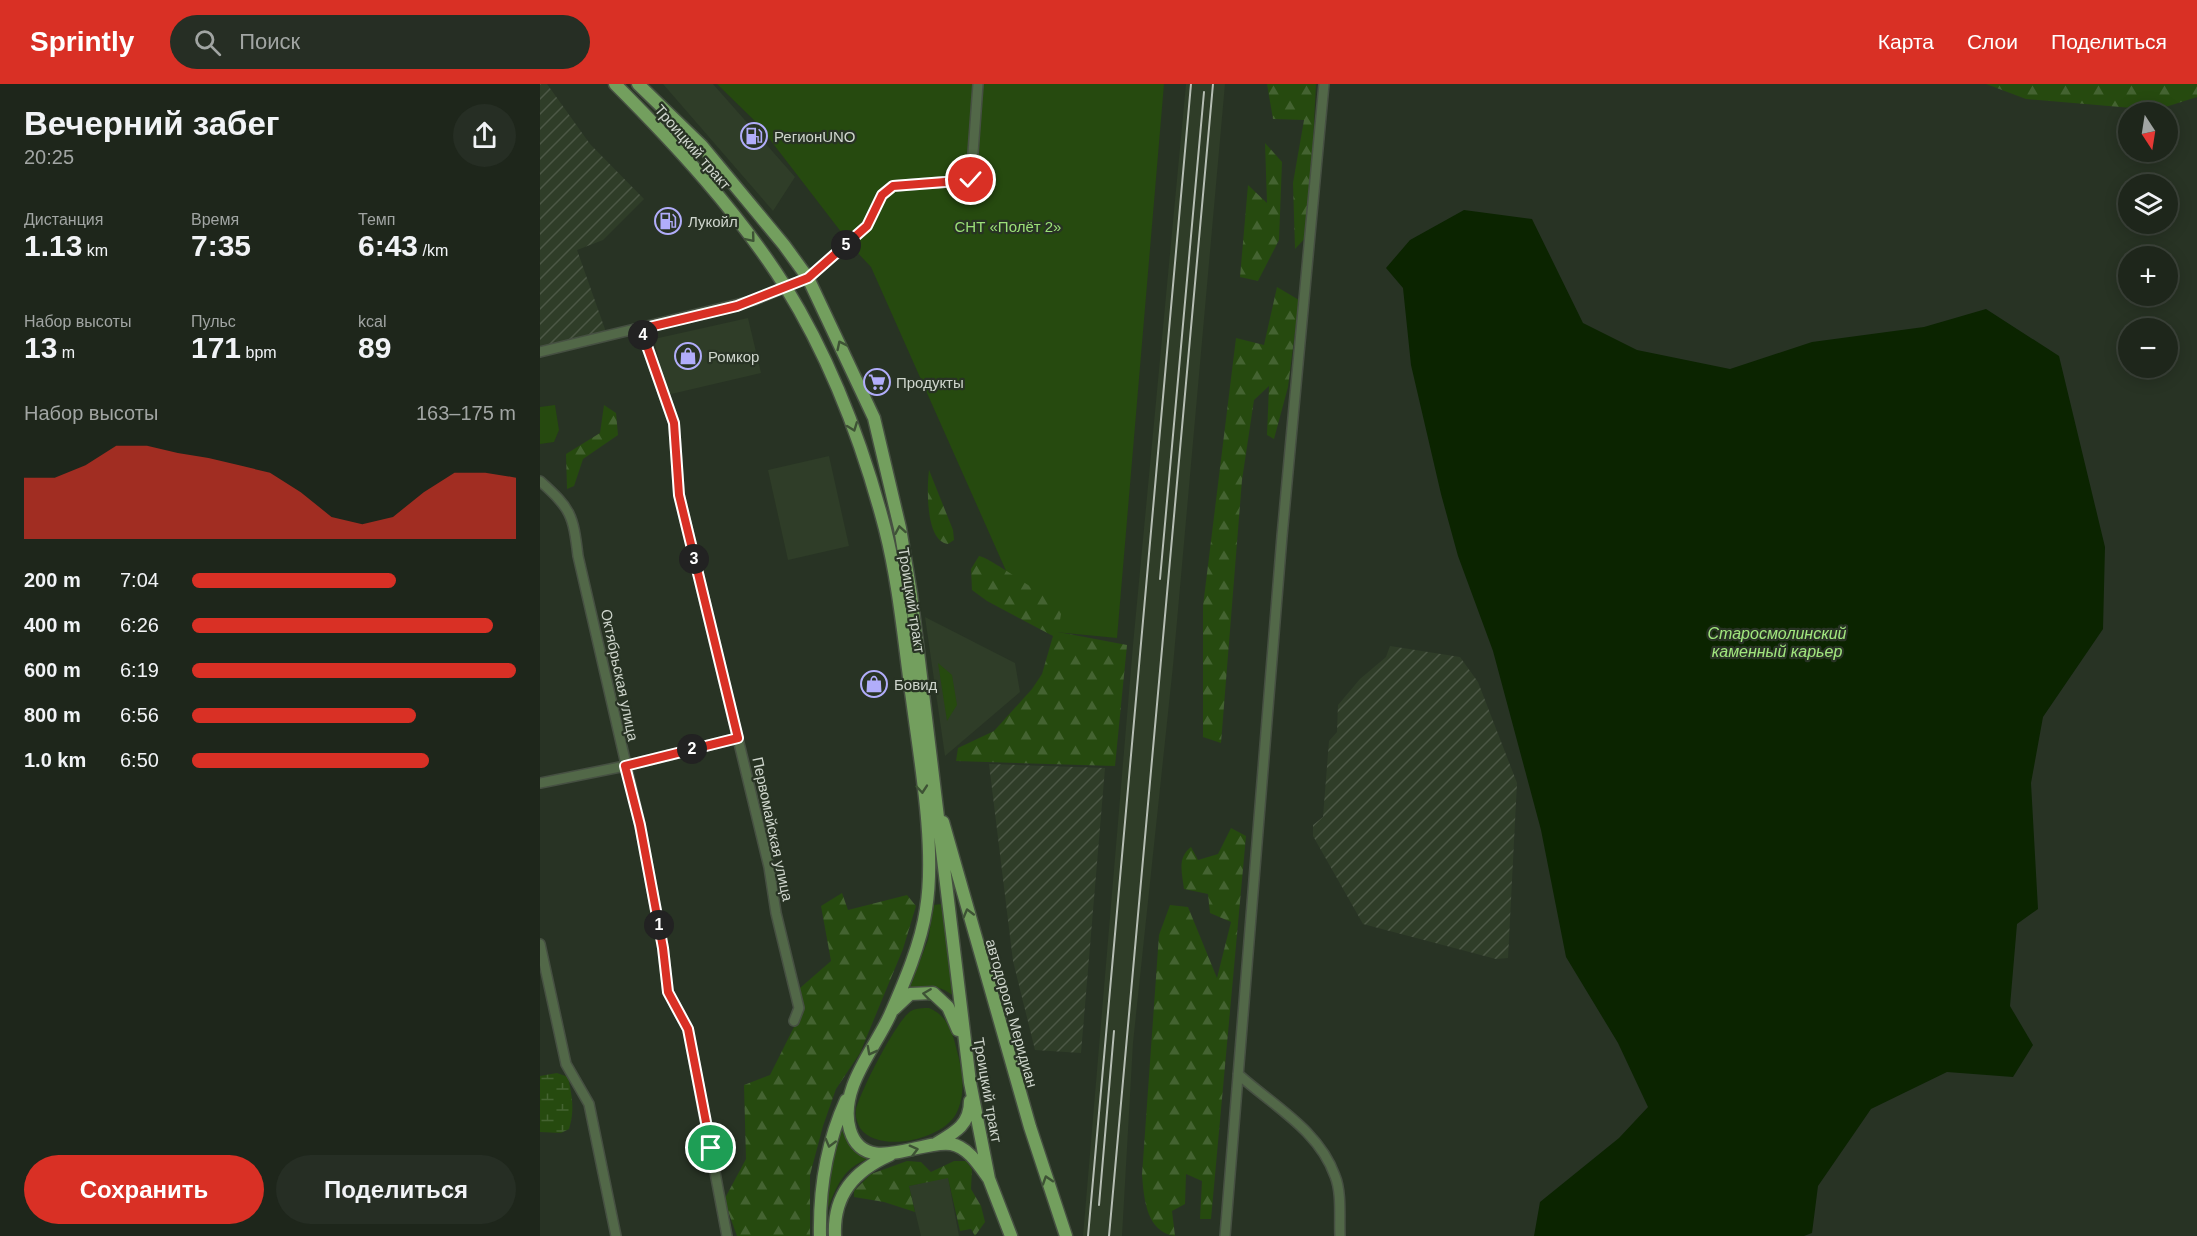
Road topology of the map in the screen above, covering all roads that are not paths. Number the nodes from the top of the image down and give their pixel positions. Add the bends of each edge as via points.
1 (615, 84) edge
2 (638, 84) edge
3 (978, 84) edge
4 (1324, 84) edge
5 (808, 278) junction
6 (786, 287) junction
7 (641, 329) junction
8 (540, 352) edge
9 (540, 480) edge
10 (738, 738) junction
11 (625, 766) junction
12 (540, 783) edge
13 (934, 798) junction
14 (540, 944) edge
15 (890, 1014) junction
16 (794, 1021) dead end
17 (966, 1057) junction
18 (1238, 1074) junction
19 (970, 1082) junction
20 (851, 1088) junction
21 (936, 1144) junction
22 (891, 1155) junction
23 (989, 1179) junction
24 (616, 1236) edge
25 (727, 1236) edge
26 (820, 1236) edge
27 (835, 1236) edge
28 (1011, 1236) edge
29 (1066, 1236) edge
30 (1225, 1236) edge
31 (1340, 1236) edge

1 -> 6 main road, Троицкий тракт via 668,137
2 - 5 main road, Троицкий тракт via 702,146
3 - 5 street via 971,180 893,186 882,195 867,226
4 - 18 street
5 - 6 street
13 -> 5 main road, Троицкий тракт via 911,594 882,448 860,383
6 - 7 street via 737,306
6 -> 15 main road, Троицкий тракт via 854,427 894,571 930,867 922,930
7 - 8 street
7 - 10 street, Первомайская улица via 674,423 679,495
9 - 11 street, Октябрьская улица via 571,514
10 - 11 street
10 - 16 street, Первомайская улица via 799,1008
11 - 12 street
11 - 25 street, Октябрьская улица via 640,825 668,992 688,1029
13 - 17 main road, Троицкий тракт
29 -> 13 main road, автодорога Меридиан via 1030,1127
14 - 24 street via 566,1064 589,1104
17 -> 15 main road via 954,1018 933,993 910,994
15 -> 20 main road, Троицкий тракт
17 - 19 main road, Троицкий тракт
18 - 30 street
18 - 31 street via 1302,1126 1321,1147 1336,1178
19 - 21 main road via 968,1117
19 - 23 main road, Троицкий тракт
20 - 22 main road, Троицкий тракт via 848,1116 853,1138 871,1151
20 -> 26 main road via 834,1127 824,1167
22 -> 21 main road, Троицкий тракт
21 - 23 main road, Троицкий тракт via 964,1149
22 - 27 main road via 874,1162 850,1181 834,1218
23 - 28 main road, Троицкий тракт

